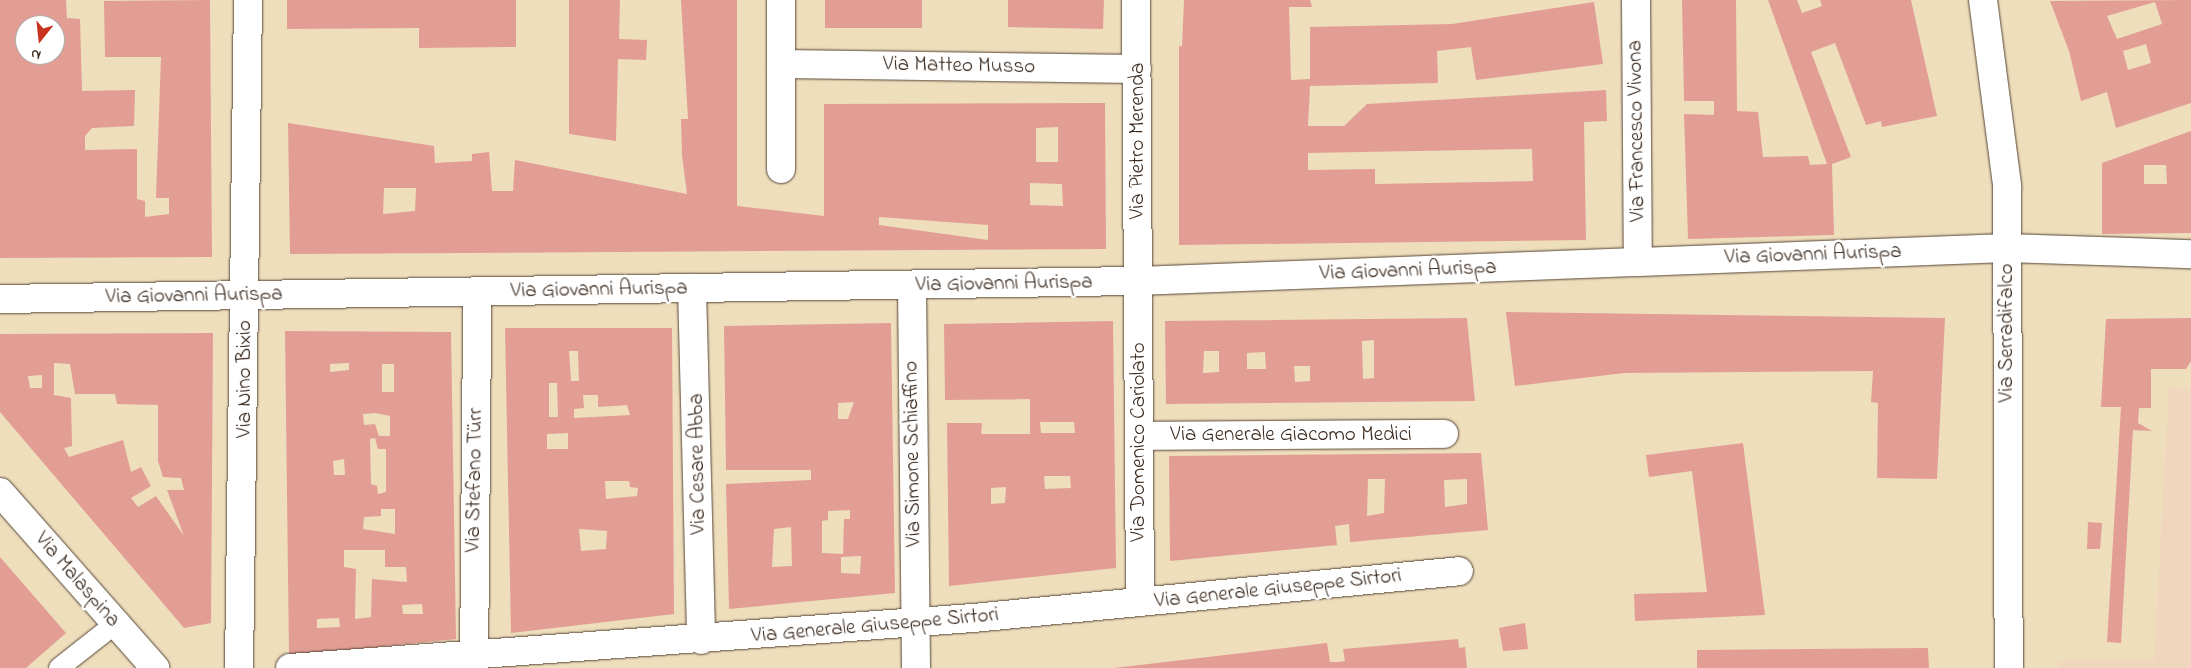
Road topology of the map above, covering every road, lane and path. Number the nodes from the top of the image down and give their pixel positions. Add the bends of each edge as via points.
1 (248, 0) edge
2 (781, 0) edge
3 (1136, 0) edge
4 (1636, 0) edge
5 (1983, 0) edge
6 (781, 64) junction
7 (1137, 69) junction
8 (781, 169) dead end
9 (2006, 248) junction
10 (2191, 254) edge
11 (1638, 262) junction
12 (1138, 282) junction
13 (912, 285) junction
14 (692, 288) junction
15 (477, 291) junction
16 (245, 294) junction
17 (0, 299) edge
18 (1444, 434) dead end
19 (1139, 436) junction
20 (0, 492) edge
21 (1459, 571) dead end
22 (1140, 602) junction
23 (915, 623) junction
24 (115, 624) junction
25 (701, 640) junction
26 (474, 661) edge
27 (58, 668) edge
28 (154, 668) edge
29 (239, 668) edge
30 (290, 668) edge
31 (916, 668) edge
32 (2009, 668) edge

1 - 16 street, Via Nino Bixio
2 - 6 street
3 - 7 street, Via Pietro Merenda
4 - 11 street, Via Francesco Vivona
5 - 9 street, Via Serradifalco via 2007,186
6 - 7 street, Via Matteo Musso
6 - 8 street
7 - 12 street, Via Pietro Merenda
9 - 10 street, Via Giovanni Aurispa
9 - 11 street, Via Giovanni Aurispa
9 - 32 street, Via Serradifalco
11 - 12 street, Via Giovanni Aurispa
12 - 13 street, Via Giovanni Aurispa
12 - 19 street, Via Domenico Cariolato
13 - 14 street, Via Giovanni Aurispa
13 - 23 street, Via Simone Schiaffino
14 - 15 street, Via Giovanni Aurispa
14 - 25 street, Via Cesare Abba
15 - 16 street, Via Giovanni Aurispa
15 - 26 street, Via Stefano Türr
16 - 17 street, Via Giovanni Aurispa
16 - 29 street, Via Nino Bixio
18 - 19 street, Via Generale Giacomo Medici
19 - 22 street, Via Domenico Cariolato
20 - 24 street, Via Malaspina
21 - 22 street, Via Generale Giuseppe Sirtori
22 - 23 street, Via Generale Giuseppe Sirtori
23 - 25 street, Via Generale Giuseppe Sirtori
23 - 31 street, Via Simone Schiaffino
24 - 27 lane
24 - 28 street, Via Malaspina
25 - 26 street, Via Generale Giuseppe Sirtori
26 - 30 street, Via Generale Giuseppe Sirtori

